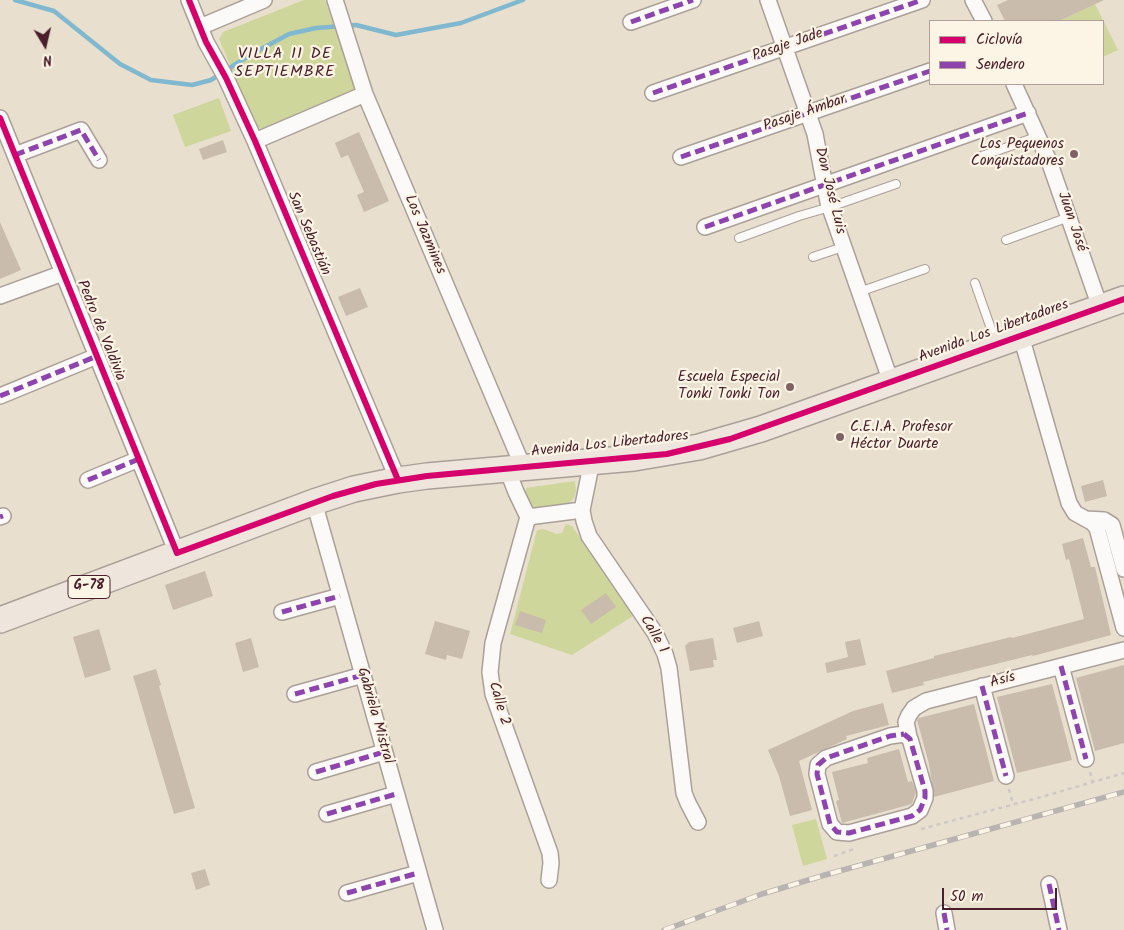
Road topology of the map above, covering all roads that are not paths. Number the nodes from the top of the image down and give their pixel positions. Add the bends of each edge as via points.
1 (189, 0) edge
2 (264, 0) edge
3 (335, 0) edge
4 (692, 0) edge
5 (768, 0) edge
6 (922, 0) edge
7 (973, 0) edge
8 (983, 20) edge
9 (631, 22) dead end
10 (200, 27) junction
11 (785, 47) junction
12 (929, 71) edge
13 (1014, 85) edge
14 (653, 93) dead end
15 (365, 94) junction
16 (808, 113) junction
17 (1028, 113) junction
18 (0, 118) edge
19 (1039, 136) junction
20 (255, 141) junction
21 (15, 155) junction
22 (681, 157) dead end
23 (976, 158) dead end
24 (99, 160) dead end
25 (896, 184) dead end
26 (825, 185) junction
27 (830, 207) junction
28 (1069, 217) junction
29 (705, 227) dead end
30 (739, 238) dead end
31 (1006, 240) dead end
32 (843, 247) junction
33 (813, 257) dead end
34 (924, 269) dead end
35 (63, 274) junction
36 (975, 283) dead end
37 (859, 292) junction
38 (0, 296) edge
39 (1124, 299) edge
40 (1100, 307) junction
41 (1021, 336) junction
42 (996, 345) junction
43 (97, 356) junction
44 (891, 382) junction
45 (0, 396) edge
46 (139, 459) junction
47 (592, 461) junction
48 (515, 468) junction
49 (88, 480) dead end
50 (398, 480) junction
51 (314, 502) junction
52 (582, 510) junction
53 (528, 517) junction
54 (1086, 518) junction
55 (177, 553) junction
56 (1124, 570) edge
57 (340, 596) junction
58 (282, 612) dead end
59 (0, 620) edge
60 (1124, 628) edge
61 (1124, 650) edge
62 (1061, 666) junction
63 (363, 675) junction
64 (982, 686) junction
65 (295, 694) dead end
66 (908, 737) junction
67 (384, 752) junction
68 (1086, 759) dead end
69 (316, 772) dead end
70 (1006, 776) dead end
71 (396, 794) junction
72 (326, 814) dead end
73 (698, 822) dead end
74 (418, 872) junction
75 (550, 880) dead end
76 (1049, 884) dead end
77 (347, 893) dead end
78 (944, 913) dead end
79 (435, 930) edge
80 (946, 930) edge
81 (1059, 930) edge

1 - 10 street, San Sebastián
2 - 10 street
3 - 15 street, Los Jazmines
4 - 9 street
5 - 11 street, Don José Luis
6 - 11 street, Pasaje Jade
7 - 8 street
10 - 20 street, San Sebastián
11 - 14 street, Pasaje Jade
11 - 16 street, Don José Luis
12 - 16 street, Pasaje Ámbar
13 - 17 street, Juan José
15 - 20 street
15 - 48 street, Los Jazmines
16 - 22 street, Pasaje Ámbar
16 - 26 street, Don José Luis
17 - 19 street, Juan José
17 - 26 street
18 - 21 street, Pedro de Valdivia
19 - 23 lane
19 - 28 street, Juan José
20 - 50 street, San Sebastián
21 - 24 street via 81,130
21 - 35 street, Pedro de Valdivia
25 - 27 lane
26 - 27 street, Don José Luis
26 - 29 street
27 - 30 lane
27 - 32 street, Don José Luis
28 - 31 lane
28 - 40 street, Juan José
32 - 33 lane
32 - 37 street, Don José Luis
34 - 37 lane
35 - 38 street
35 - 43 street, Pedro de Valdivia
36 - 42 lane
37 - 44 street, Don José Luis
39 - 40 main road, Avenida Los Libertadores / G-78
40 - 41 main road, Avenida Los Libertadores / G-78
41 - 42 main road, Avenida Los Libertadores / G-78
41 - 54 street via 1069,503 1075,513
42 - 44 main road, Avenida Los Libertadores / G-78
43 - 45 street
43 - 46 street, Pedro de Valdivia
44 - 47 main road, Avenida Los Libertadores / G-78 via 714,443 667,454
46 - 49 street
46 - 55 street, Pedro de Valdivia
47 - 48 main road, Avenida Los Libertadores / G-78
47 - 52 street, Calle 1
48 - 50 main road, Avenida Los Libertadores / G-78
48 - 53 street via 516,492
50 - 51 main road, Avenida Los Libertadores / G-78
51 - 55 main road, Avenida Los Libertadores / G-78
51 - 57 street, Gabriela Mistral
52 - 53 street
52 - 73 street, Calle 1 via 589,536 655,633 665,654 684,792
53 - 75 street, Calle 2 via 493,643 490,672 493,694 550,852
54 - 56 street via 1104,520 1112,525
54 - 60 street via 1093,523 1100,537
55 - 59 main road, Avenida Los Libertadores / G-78
57 - 58 street
57 - 63 street, Gabriela Mistral
61 - 62 street, Asís
62 - 64 street, Asís
62 - 68 street
63 - 65 street
63 - 67 street, Gabriela Mistral
64 - 66 street, Asís via 914,708 906,722
64 - 70 street
66 - 66 street via 926,792 920,810 912,816 849,833 833,829 817,774 821,760 890,736 904,734
67 - 69 street
67 - 71 street, Gabriela Mistral
71 - 72 street
71 - 74 street, Gabriela Mistral
74 - 77 street
74 - 79 street, Gabriela Mistral
76 - 81 street
78 - 80 street

